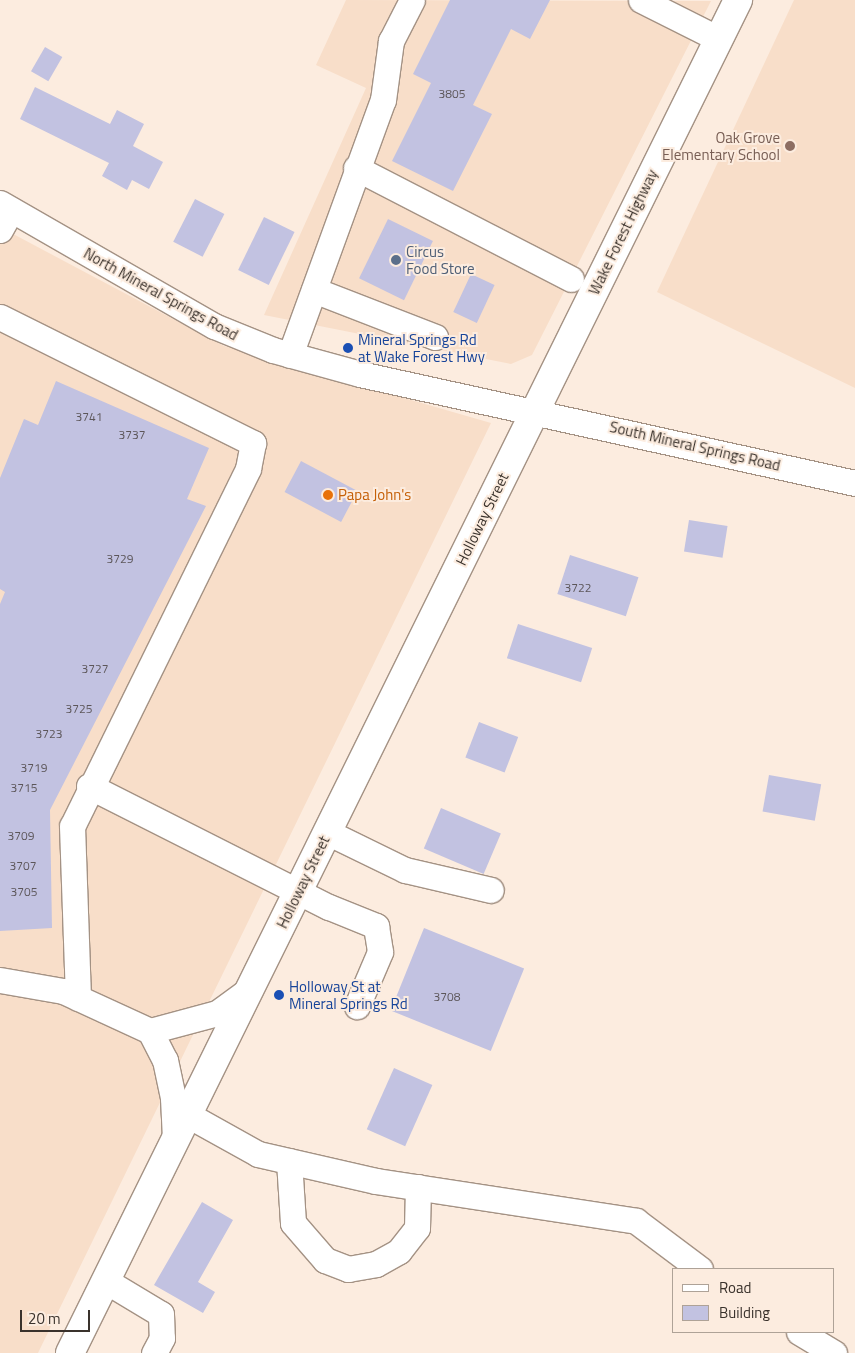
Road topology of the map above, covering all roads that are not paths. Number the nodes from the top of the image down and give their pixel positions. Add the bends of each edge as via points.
1 (412, 0) edge
2 (641, 0) edge
3 (738, 0) edge
4 (718, 39) junction
5 (356, 168) junction
6 (4, 214) edge
7 (571, 279) dead end
8 (314, 290) junction
9 (0, 317) edge
10 (435, 337) dead end
11 (290, 355) junction
12 (535, 411) junction
13 (855, 483) edge
14 (90, 786) junction
15 (327, 832) junction
16 (491, 890) dead end
17 (298, 892) junction
18 (0, 980) edge
19 (250, 988) junction
20 (78, 998) junction
21 (357, 1006) dead end
22 (150, 1031) junction
23 (188, 1115) junction
24 (175, 1142) junction
25 (289, 1161) junction
26 (418, 1186) junction
27 (699, 1268) edge
28 (106, 1281) junction
29 (801, 1333) edge
30 (70, 1353) edge
31 (154, 1353) edge
32 (834, 1353) edge

1 - 5 street via 391,41 383,100
2 - 4 street
3 - 4 highway, Wake Forest Highway
4 - 12 highway, Wake Forest Highway
5 - 7 street
5 - 8 street
6 - 11 street, North Mineral Springs Road via 214,326
8 - 10 street
8 - 11 street
9 - 14 street via 254,443 248,469
11 - 12 street, North Mineral Springs Road
12 - 13 street, South Mineral Springs Road
12 - 15 highway, Holloway Street
14 - 17 street
14 - 20 street via 70,836
15 - 16 street via 405,870
15 - 17 highway, Holloway Street
17 - 19 highway, Holloway Street
17 - 21 street via 376,926 381,934 380,952
18 - 20 street via 44,984
19 - 22 street via 217,1014
19 - 23 highway, Holloway Street
20 - 22 street
22 - 24 street via 165,1060 174,1098
23 - 24 highway, Holloway Street
23 - 25 street via 258,1154
24 - 28 highway, Holloway Street
25 - 26 street
25 - 26 street via 293,1223 326,1260 348,1269 376,1264 399,1251 417,1228
26 - 27 street via 636,1221
28 - 30 highway, Holloway Street
28 - 31 street via 161,1314 162,1338
29 - 32 street

